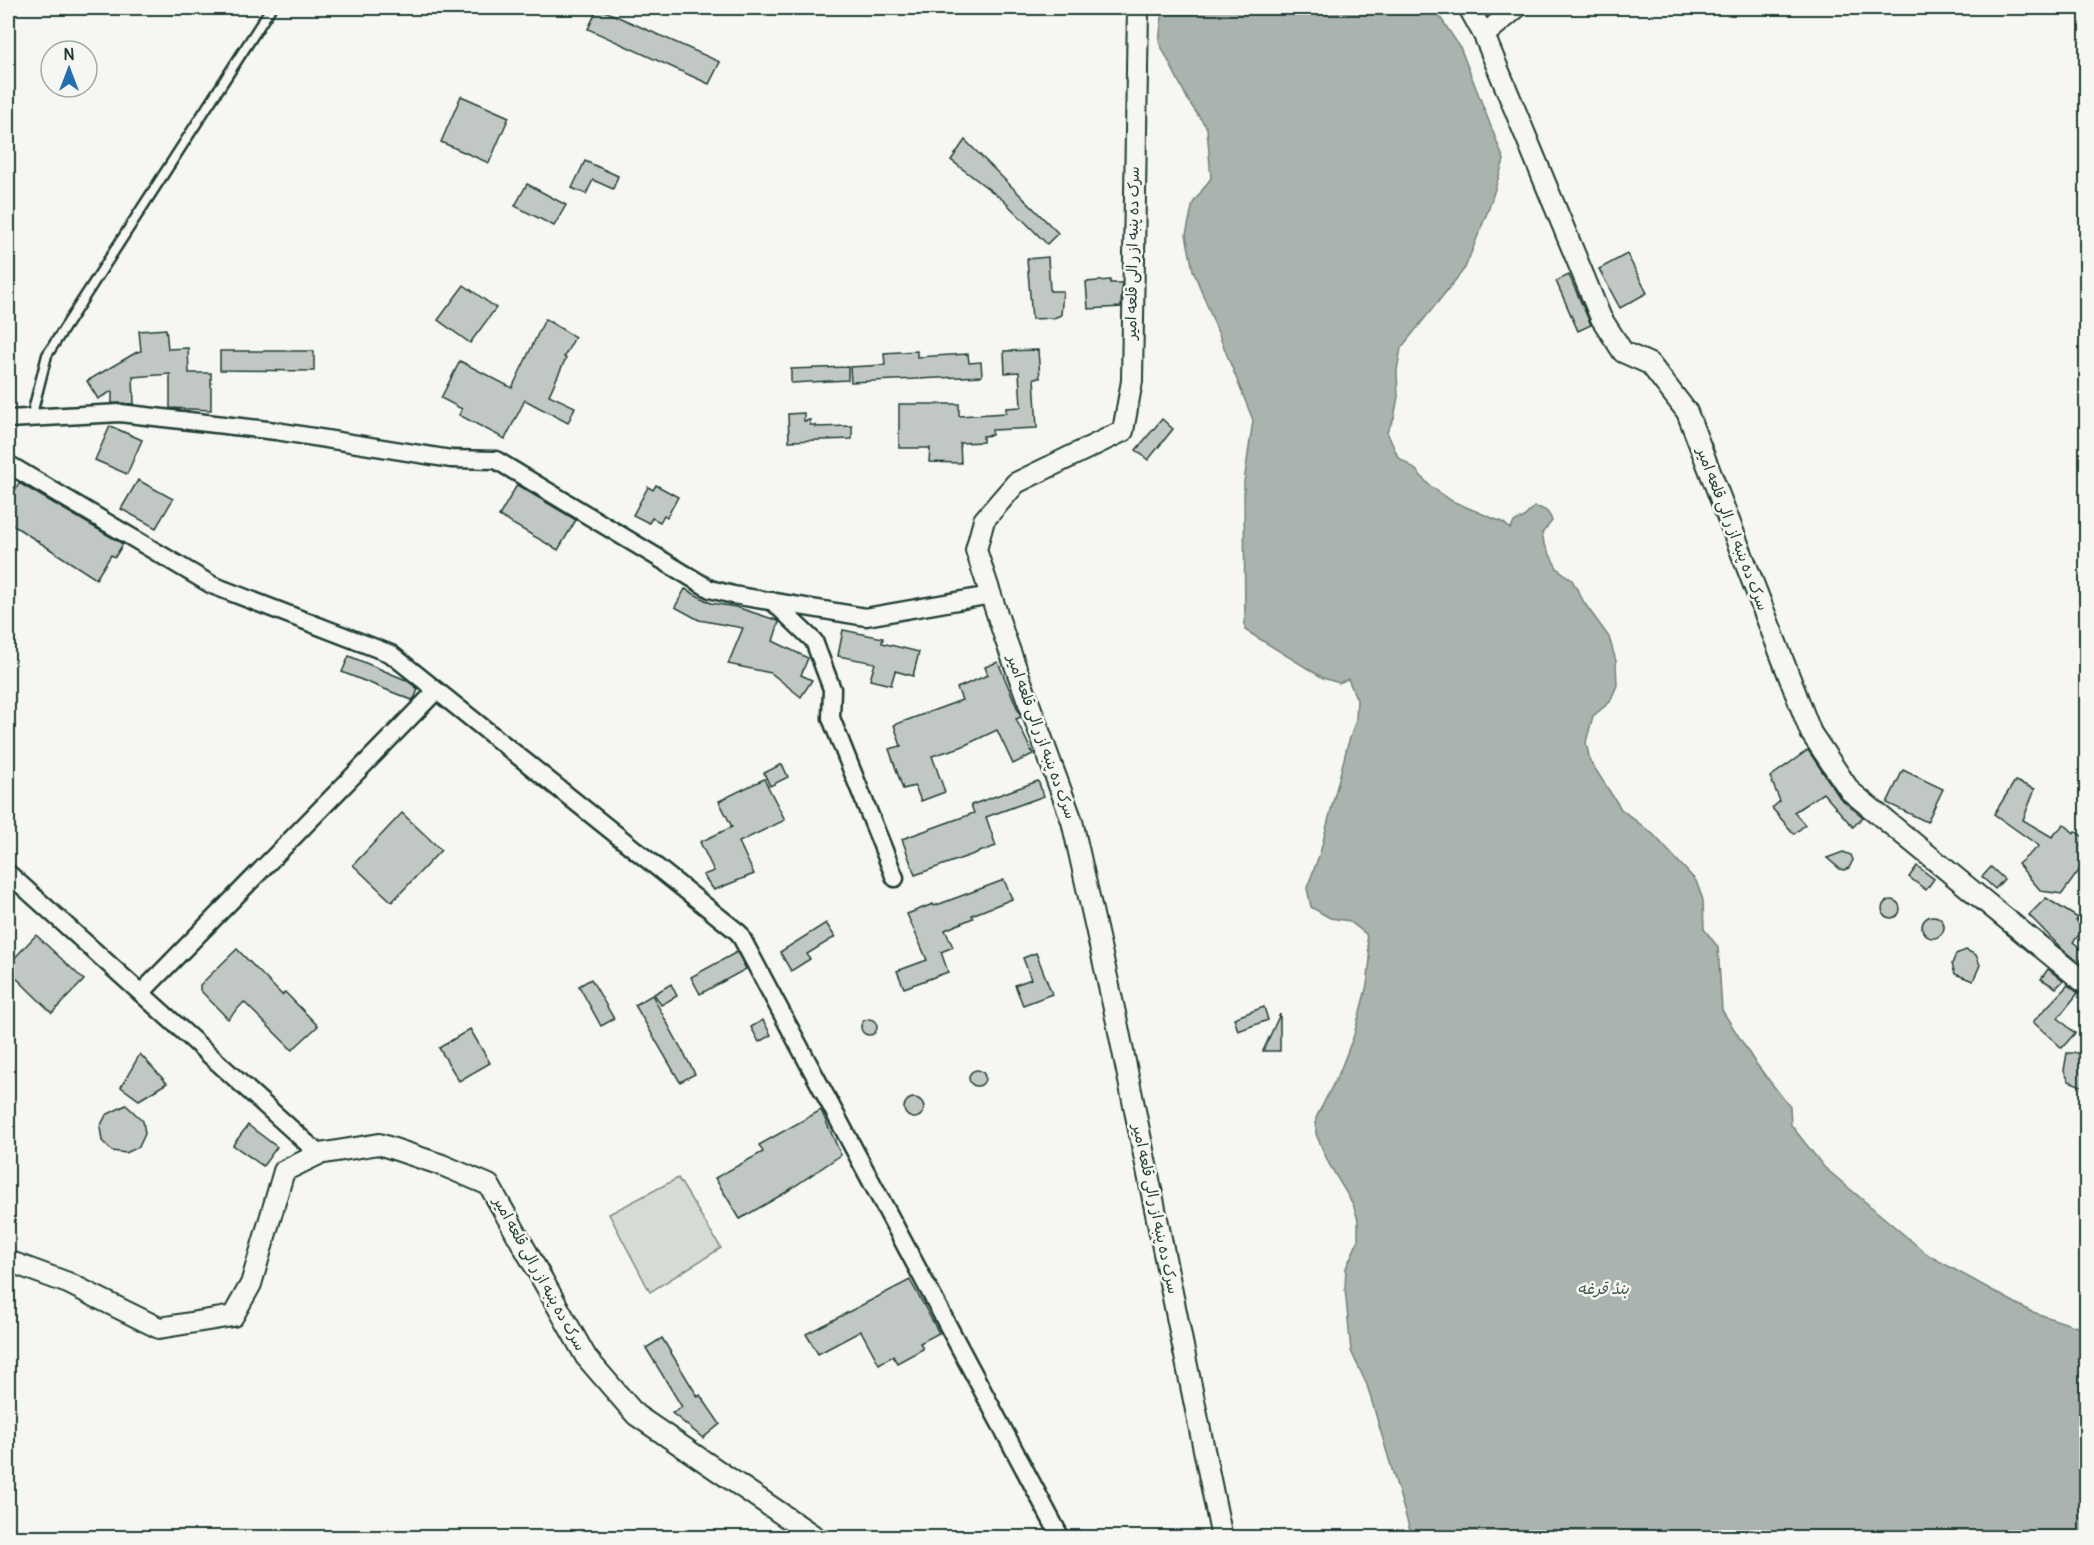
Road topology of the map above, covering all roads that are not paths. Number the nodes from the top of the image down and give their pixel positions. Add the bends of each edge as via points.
1 (271, 8) edge
2 (1138, 8) edge
3 (1469, 8) edge
4 (1516, 8) edge
5 (1484, 35) junction
6 (31, 418) junction
7 (8, 419) edge
8 (8, 464) edge
9 (991, 595) junction
10 (771, 601) junction
11 (436, 691) junction
12 (8, 873) edge
13 (895, 878) dead end
14 (2086, 984) edge
15 (141, 993) junction
16 (320, 1154) junction
17 (8, 1261) edge
18 (817, 1538) edge
19 (1061, 1538) edge
20 (1222, 1538) edge

1 - 6 lane via 46,355
2 - 9 street, سرک ده پنبه از ر الی قلعه امیر via 1132,381 1123,431 1016,483 984,520 976,550
3 - 5 street, سرک ده پنبه از ر الی قلعه امیر
4 - 5 street
5 - 14 street, سرک ده پنبه از ر الی قلعه امیر via 1601,318 1623,352 1650,364 1687,412 1811,733 1850,791
6 - 7 street
6 - 10 street via 120,413 276,431 451,459 496,460 710,589
8 - 11 street via 212,585 391,654
9 - 10 street via 866,617
9 - 20 street, سرک ده پنبه از ر الی قلعه امیر via 1072,821
10 - 13 street via 814,641 832,689 831,718
11 - 15 street
11 - 19 street via 739,933
12 - 15 street
15 - 16 street
16 - 17 street, سرک ده پنبه از ر الی قلعه امیر via 284,1171 252,1284 233,1316 159,1328 68,1283
16 - 18 street, سرک ده پنبه از ر الی قلعه امیر via 379,1144 489,1185 586,1357 636,1414

